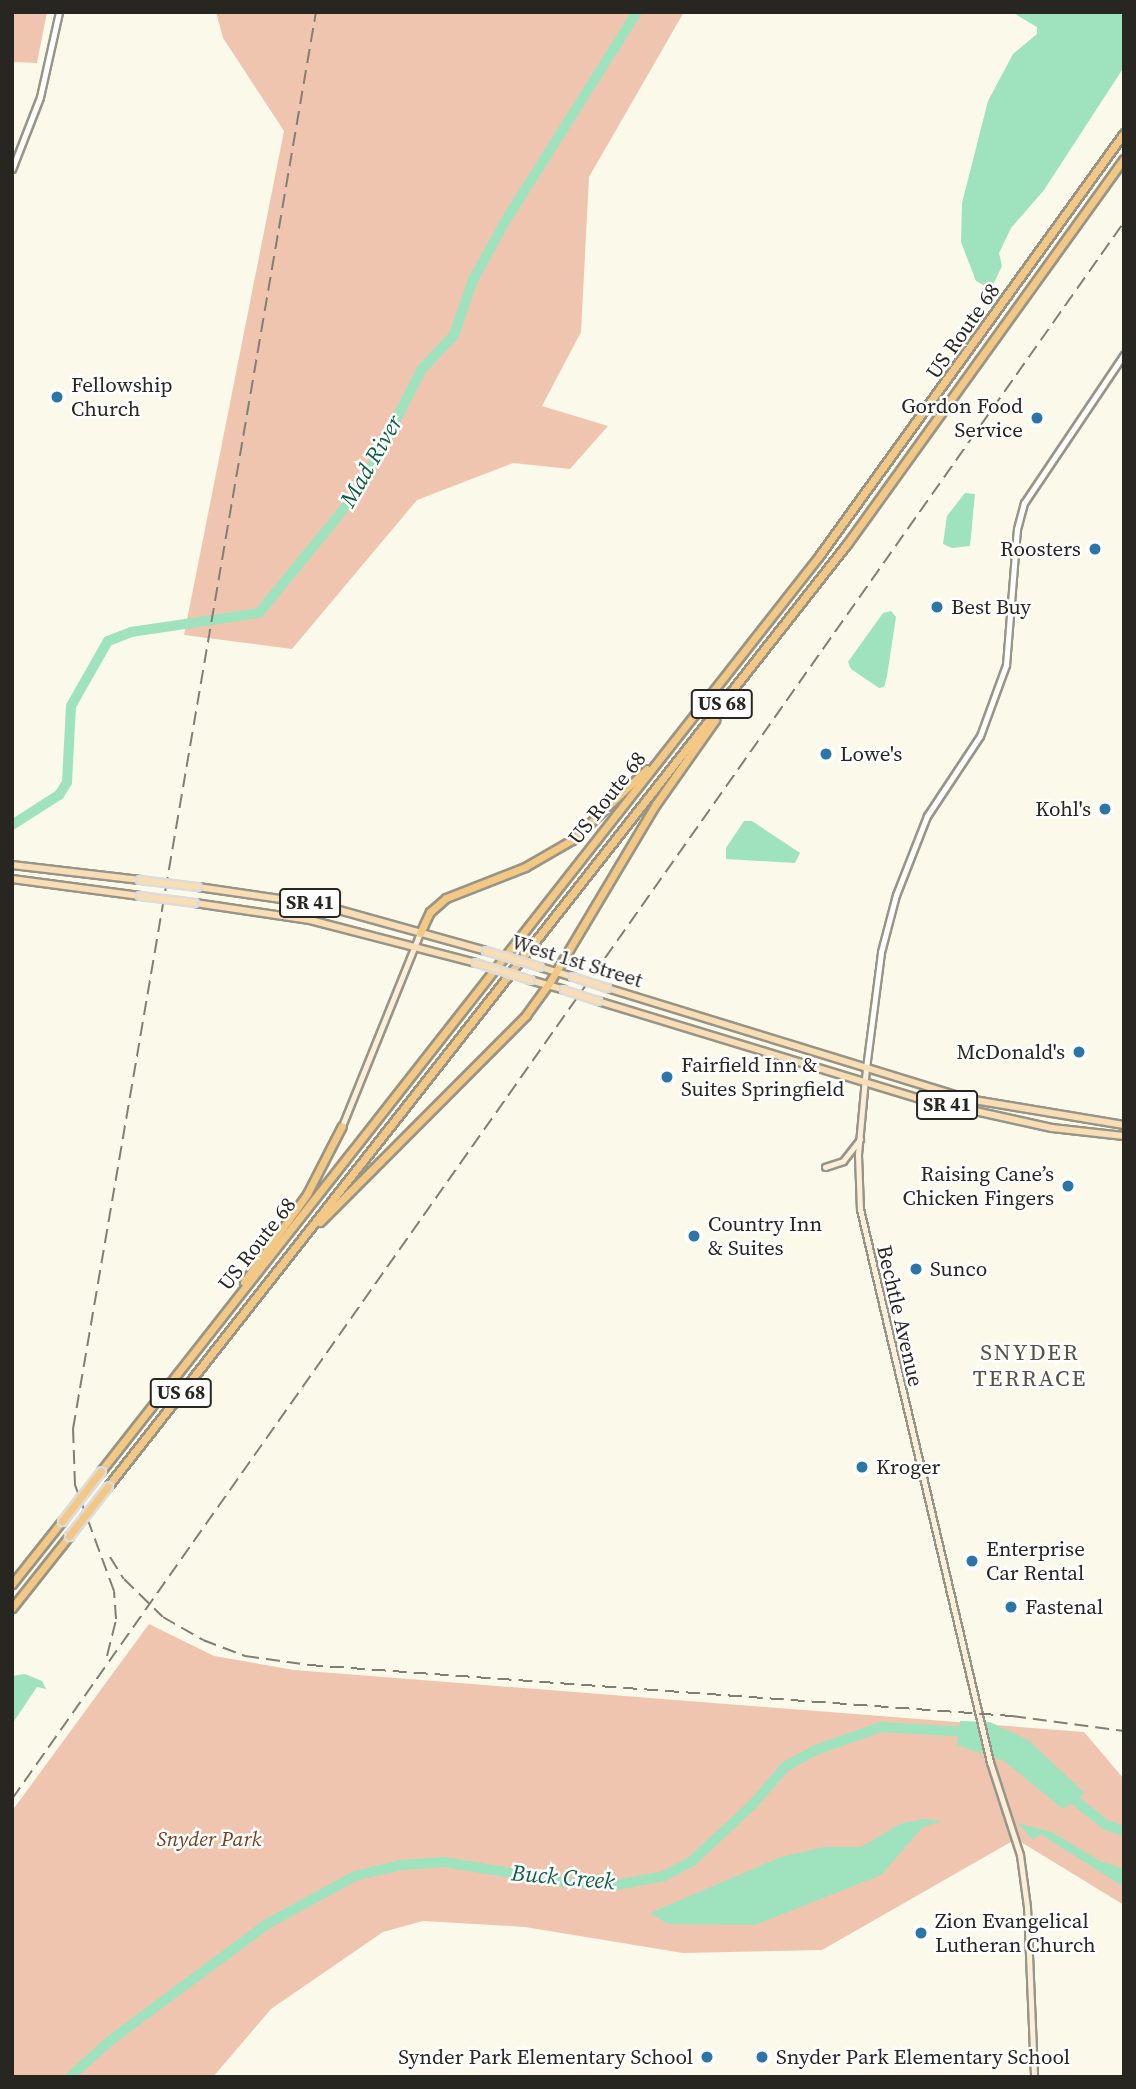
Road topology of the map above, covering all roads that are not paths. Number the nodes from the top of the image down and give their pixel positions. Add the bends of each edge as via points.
1 (59, 12) edge
2 (1124, 133) edge
3 (1124, 159) edge
4 (12, 169) edge
5 (1124, 354) edge
6 (759, 657) junction
7 (668, 748) junction
8 (12, 865) edge
9 (12, 879) edge
10 (420, 933) junction
11 (412, 947) junction
12 (556, 972) junction
13 (548, 985) junction
14 (866, 1068) junction
15 (865, 1082) junction
16 (1124, 1125) edge
17 (342, 1126) joint
18 (1124, 1136) edge
19 (860, 1139) junction
20 (825, 1167) dead end
21 (304, 1236) junction
22 (223, 1316) junction
23 (12, 1584) edge
24 (12, 1608) edge
25 (1034, 2077) edge

1 - 4 street via 40,97
2 - 7 highway, US Route 68 / US 68 via 877,480
3 - 6 highway, US Route 68 / US 68 via 896,478
5 - 14 street, Bechtle Avenue via 1029,490 1019,520 1006,665 981,736 927,816 893,905 881,952
6 - 12 highway via 656,804
6 - 21 highway, US Route 68 / US 68
7 - 10 highway via 572,840 525,867 446,898 430,912
7 - 22 highway, US Route 68 / US 68
8 - 10 main road, West 1st Street / SR 41, bridge via 321,905
9 - 11 main road, West 1st Street / SR 41, bridge via 310,920
10 - 11 main road
10 - 12 main road, West 1st Street / SR 41, bridge
11 - 13 main road, West 1st Street / SR 41, bridge
11 - 17 main road
12 - 13 highway
12 - 14 main road, West 1st Street / SR 41, bridge
13 - 15 main road, West 1st Street / SR 41, bridge
13 - 21 highway via 499,1046
14 - 15 main road, Bechtle Avenue
14 - 16 main road, West 1st Street / SR 41 via 968,1099
15 - 18 main road, West 1st Street / SR 41 via 1018,1122
15 - 19 main road, Bechtle Avenue
17 - 22 highway via 307,1194
19 - 20 main road via 843,1161
19 - 25 main road, Bechtle Avenue via 858,1180 864,1231 990,1762 1016,1839 1027,1907
21 - 24 highway, US Route 68 / US 68, bridge
22 - 23 highway, US Route 68 / US 68, bridge

